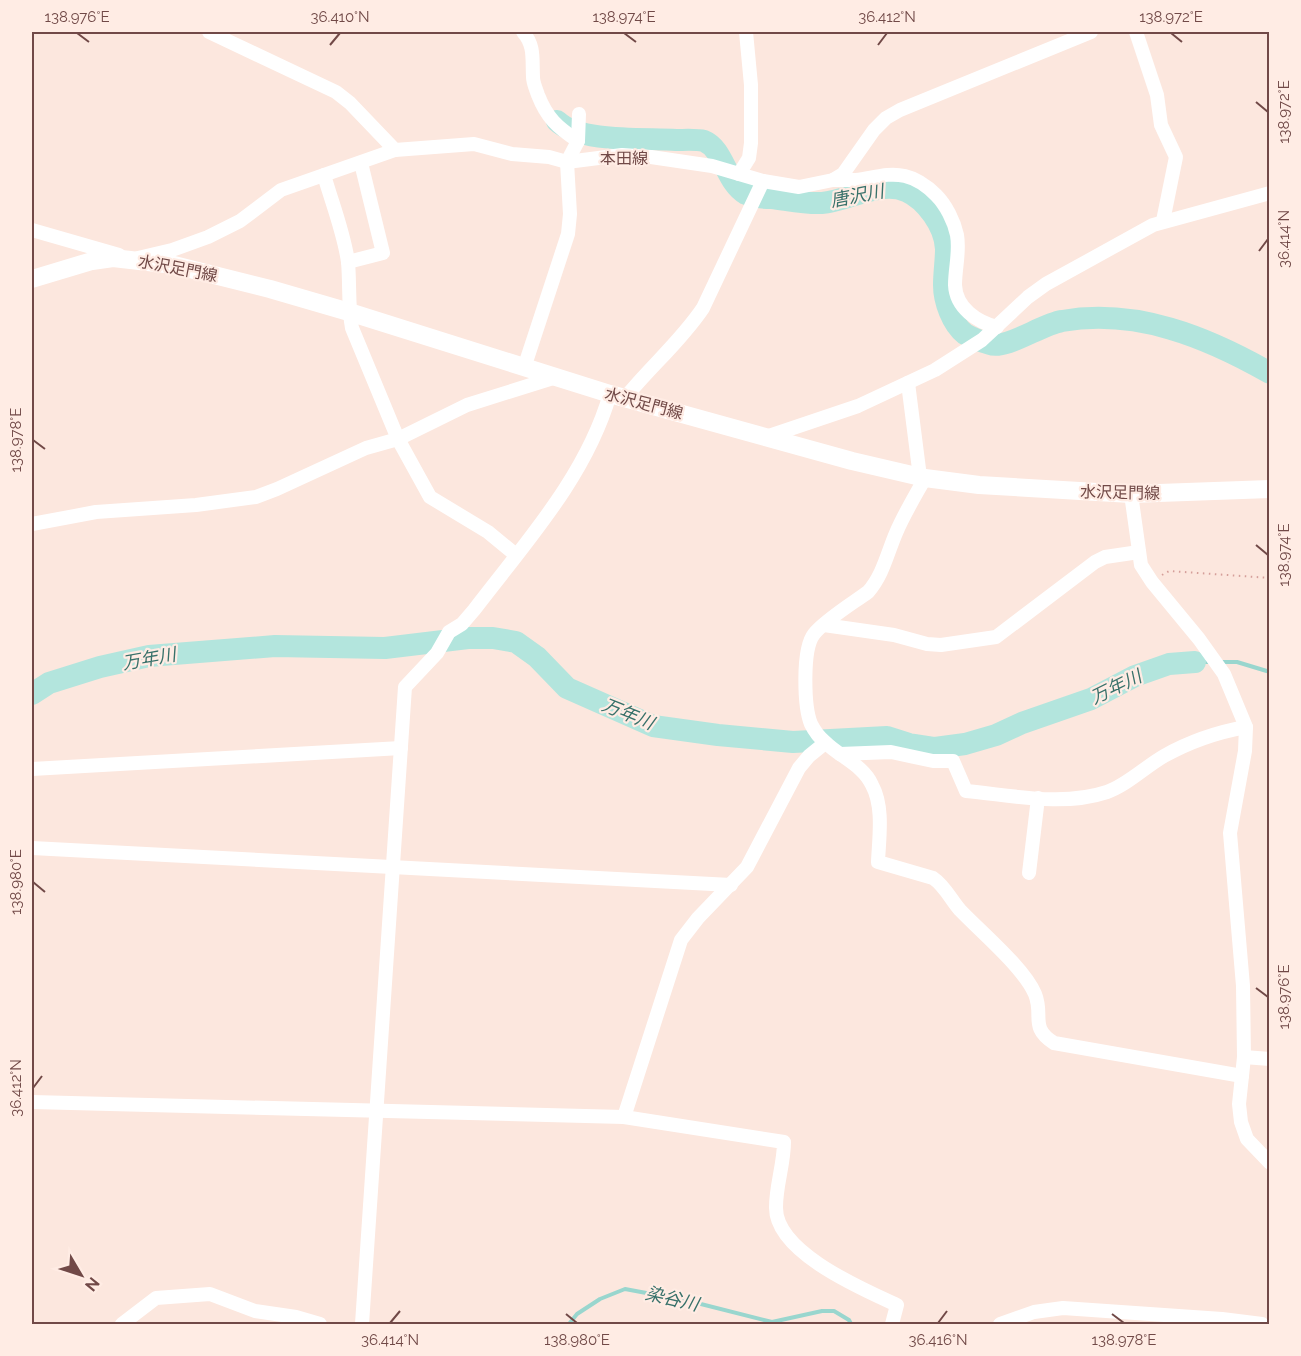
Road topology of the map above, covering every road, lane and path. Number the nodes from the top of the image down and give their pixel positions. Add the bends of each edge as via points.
1 (209, 32) edge
2 (523, 32) edge
3 (746, 32) edge
4 (1090, 32) edge
5 (1137, 32) edge
6 (579, 114) dead end
7 (578, 141) junction
8 (395, 150) junction
9 (567, 162) junction
10 (361, 163) junction
11 (739, 174) junction
12 (324, 175) junction
13 (833, 180) junction
14 (762, 184) junction
15 (1269, 193) edge
16 (1163, 221) junction
17 (32, 230) edge
18 (134, 259) junction
19 (348, 262) junction
20 (32, 279) edge
21 (349, 312) junction
22 (996, 329) junction
23 (524, 368) junction
24 (553, 378) junction
25 (908, 383) junction
26 (617, 396) junction
27 (769, 436) junction
28 (398, 439) junction
29 (922, 478) junction
30 (1269, 489) edge
31 (1131, 494) junction
32 (32, 524) edge
33 (1139, 552) junction
34 (516, 555) junction
35 (1269, 578) edge
36 (1152, 582) junction
37 (824, 625) junction
38 (1246, 727) junction
39 (825, 743) junction
40 (401, 748) junction
41 (840, 754) junction
42 (32, 769) edge
43 (1038, 798) junction
44 (32, 848) edge
45 (394, 867) junction
46 (1029, 873) dead end
47 (731, 885) junction
48 (1244, 1057) junction
49 (1269, 1059) edge
50 (1242, 1076) junction
51 (32, 1102) edge
52 (376, 1111) junction
53 (624, 1117) junction
54 (1269, 1163) edge
55 (122, 1324) edge
56 (320, 1324) edge
57 (362, 1324) edge
58 (892, 1324) edge
59 (1000, 1324) edge
60 (1262, 1324) edge

1 - 8 street via 336,92
2 - 7 street via 530,39 534,56 532,80 546,114
3 - 11 street via 751,143 749,158
4 - 13 street via 886,118 851,165
5 - 16 street via 1157,95 1161,125 1176,157
6 - 7 street
7 - 9 street
8 - 9 street, 本田線 via 474,144
8 - 10 street, 本田線
9 - 11 street, 本田線 via 642,156
9 - 23 street via 568,234
10 - 12 street, 本田線
10 - 19 street via 383,253
11 - 14 street, 本田線
12 - 18 street, 本田線 via 281,190 226,230
12 - 19 street
13 - 14 street, 本田線 via 800,187
13 - 22 street, 本田線 via 888,174 907,176 927,186 953,221 959,300 978,321
14 - 26 street via 703,308 645,373
15 - 16 street
16 - 22 street via 1046,284
17 - 18 street
18 - 20 main road, 水沢足門線 via 92,261
18 - 21 main road, 水沢足門線 via 195,270
19 - 21 street
21 - 23 main road, 水沢足門線
21 - 28 street
22 - 25 street via 935,370
23 - 24 main road, 水沢足門線
24 - 26 main road, 水沢足門線
24 - 28 street via 467,405
25 - 27 street via 858,406
25 - 29 street
26 - 27 main road, 水沢足門線
26 - 34 street via 605,411 563,493
27 - 29 main road, 水沢足門線
28 - 32 street via 366,448 256,497 196,506 96,512
28 - 34 street via 430,498 488,532
29 - 31 main road, 水沢足門線
29 - 37 street via 875,583
30 - 31 main road, 水沢足門線
31 - 33 street
33 - 36 street via 1141,565
33 - 37 street via 1095,562 996,637 941,645
34 - 40 street via 474,610 449,632 437,653 405,687
35 - 36 path via 1169,571
36 - 38 street via 1221,670
37 - 39 street via 813,635 806,669 808,711
38 - 43 street via 1166,755 1108,792
38 - 48 street via 1230,833 1243,986
39 - 41 street
39 - 47 street via 799,768 759,847
40 - 42 street
40 - 45 street
41 - 43 street via 891,752 933,761 953,760 966,791
41 - 50 street via 861,770 877,797 878,862 940,883 1026,978 1035,994 1042,1036 1054,1043
43 - 46 street
44 - 45 street
45 - 47 street
45 - 52 street
47 - 53 street via 681,940
48 - 49 street
48 - 50 street
50 - 54 street via 1241,1122 1247,1139
51 - 52 street
52 - 53 street
52 - 57 street
53 - 58 street via 784,1142 777,1221 806,1254 830,1272 897,1305
55 - 56 street via 156,1298 210,1294 255,1311
59 - 60 street via 1034,1312 1063,1308

